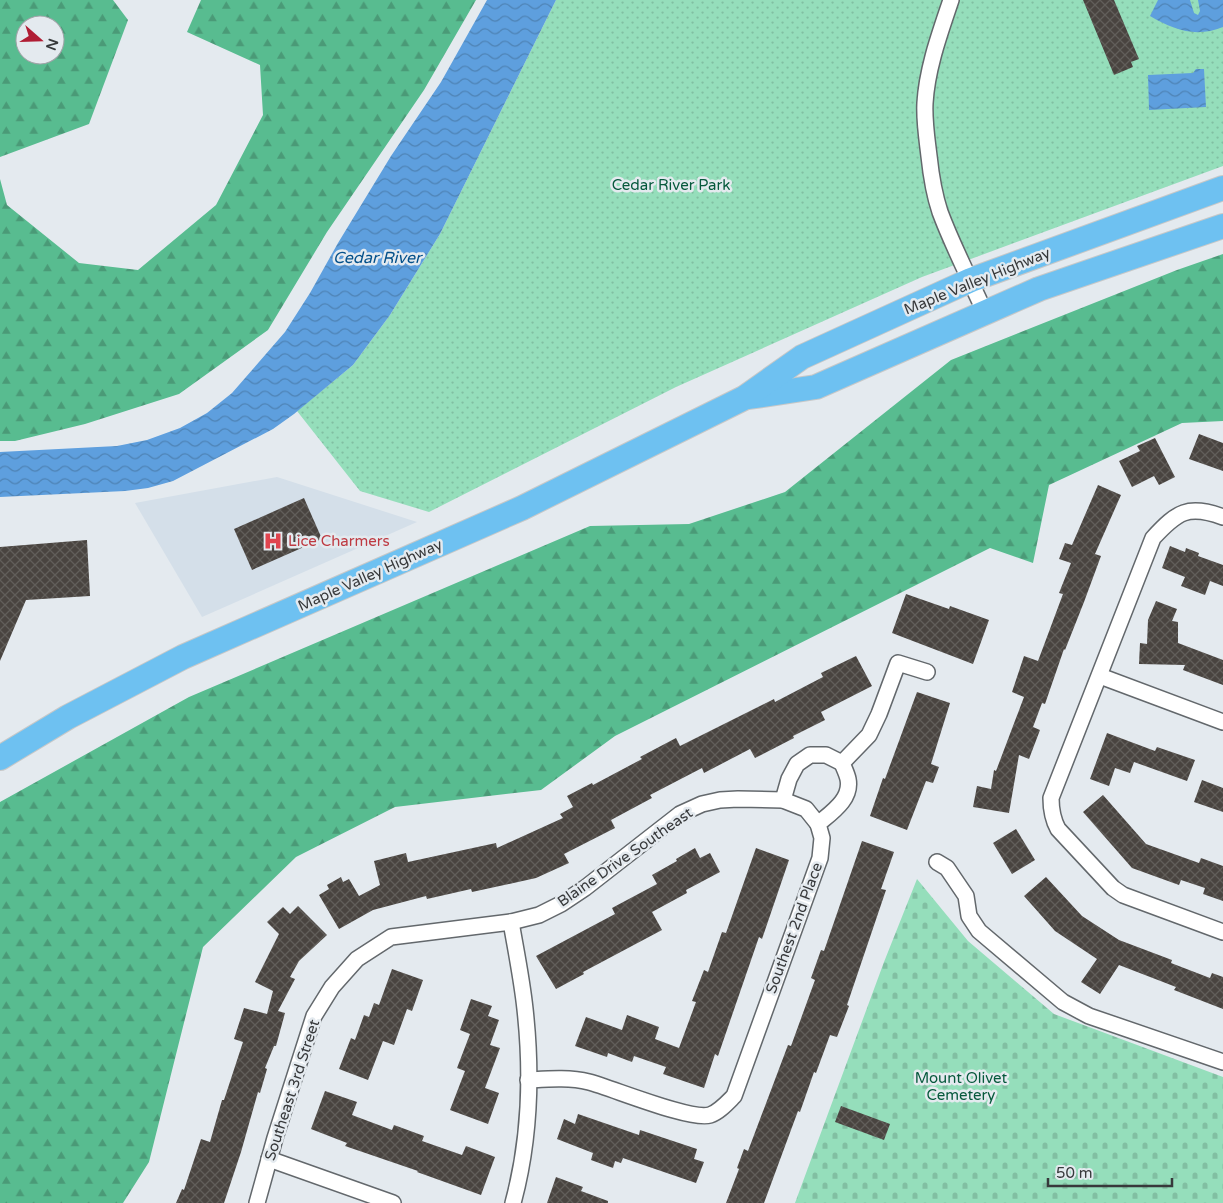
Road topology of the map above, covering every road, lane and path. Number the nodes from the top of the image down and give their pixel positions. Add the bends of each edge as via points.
1 (951, 0) edge
2 (1223, 188) edge
3 (1223, 226) edge
4 (971, 280) junction
5 (985, 313) junction
6 (744, 398) junction
7 (1223, 517) edge
8 (928, 672) dead end
9 (1100, 676) junction
10 (1223, 722) edge
11 (0, 758) edge
12 (842, 763) junction
13 (783, 800) junction
14 (818, 824) junction
15 (937, 862) dead end
16 (511, 922) junction
17 (1223, 932) edge
18 (357, 959) joint
19 (1223, 1062) edge
20 (528, 1080) junction
21 (269, 1159) junction
22 (258, 1203) edge
23 (393, 1203) edge
24 (513, 1203) edge

1 - 4 street via 930,68 925,102 926,129 940,210 958,257
2 - 4 main road, Maple Valley Highway
3 - 5 main road, Maple Valley Highway via 1040,288
4 - 5 street
4 - 6 main road, Maple Valley Highway via 802,357
5 - 6 main road, Maple Valley Highway via 816,387
6 - 11 main road, Maple Valley Highway via 522,508 182,657 68,717
7 - 9 street via 1205,510 1188,512 1172,519 1153,538
8 - 12 street via 898,664 869,735
9 - 10 street
9 - 17 street via 1051,798 1053,821 1113,888 1135,900
12 - 13 street via 826,755 810,755 797,764
12 - 14 street via 848,779 847,794
13 - 14 street, Blaine Drive Southeast via 806,809
13 - 16 street, Blaine Drive Southeast via 738,799 702,804 680,814 561,904 539,916
14 - 20 street, Southest 2nd Place via 822,838 820,858 734,1096 724,1106 709,1115 688,1114 587,1082
15 - 19 street via 946,868 966,896 970,916 979,932 1064,1002 1089,1016
16 - 18 street, Blaine Drive Southeast via 391,937
16 - 20 street via 525,1009
18 - 21 street, Southeast 3rd Street via 332,987 314,1016
20 - 24 street via 523,1157
21 - 22 street, Southeast 3rd Street
21 - 23 street

